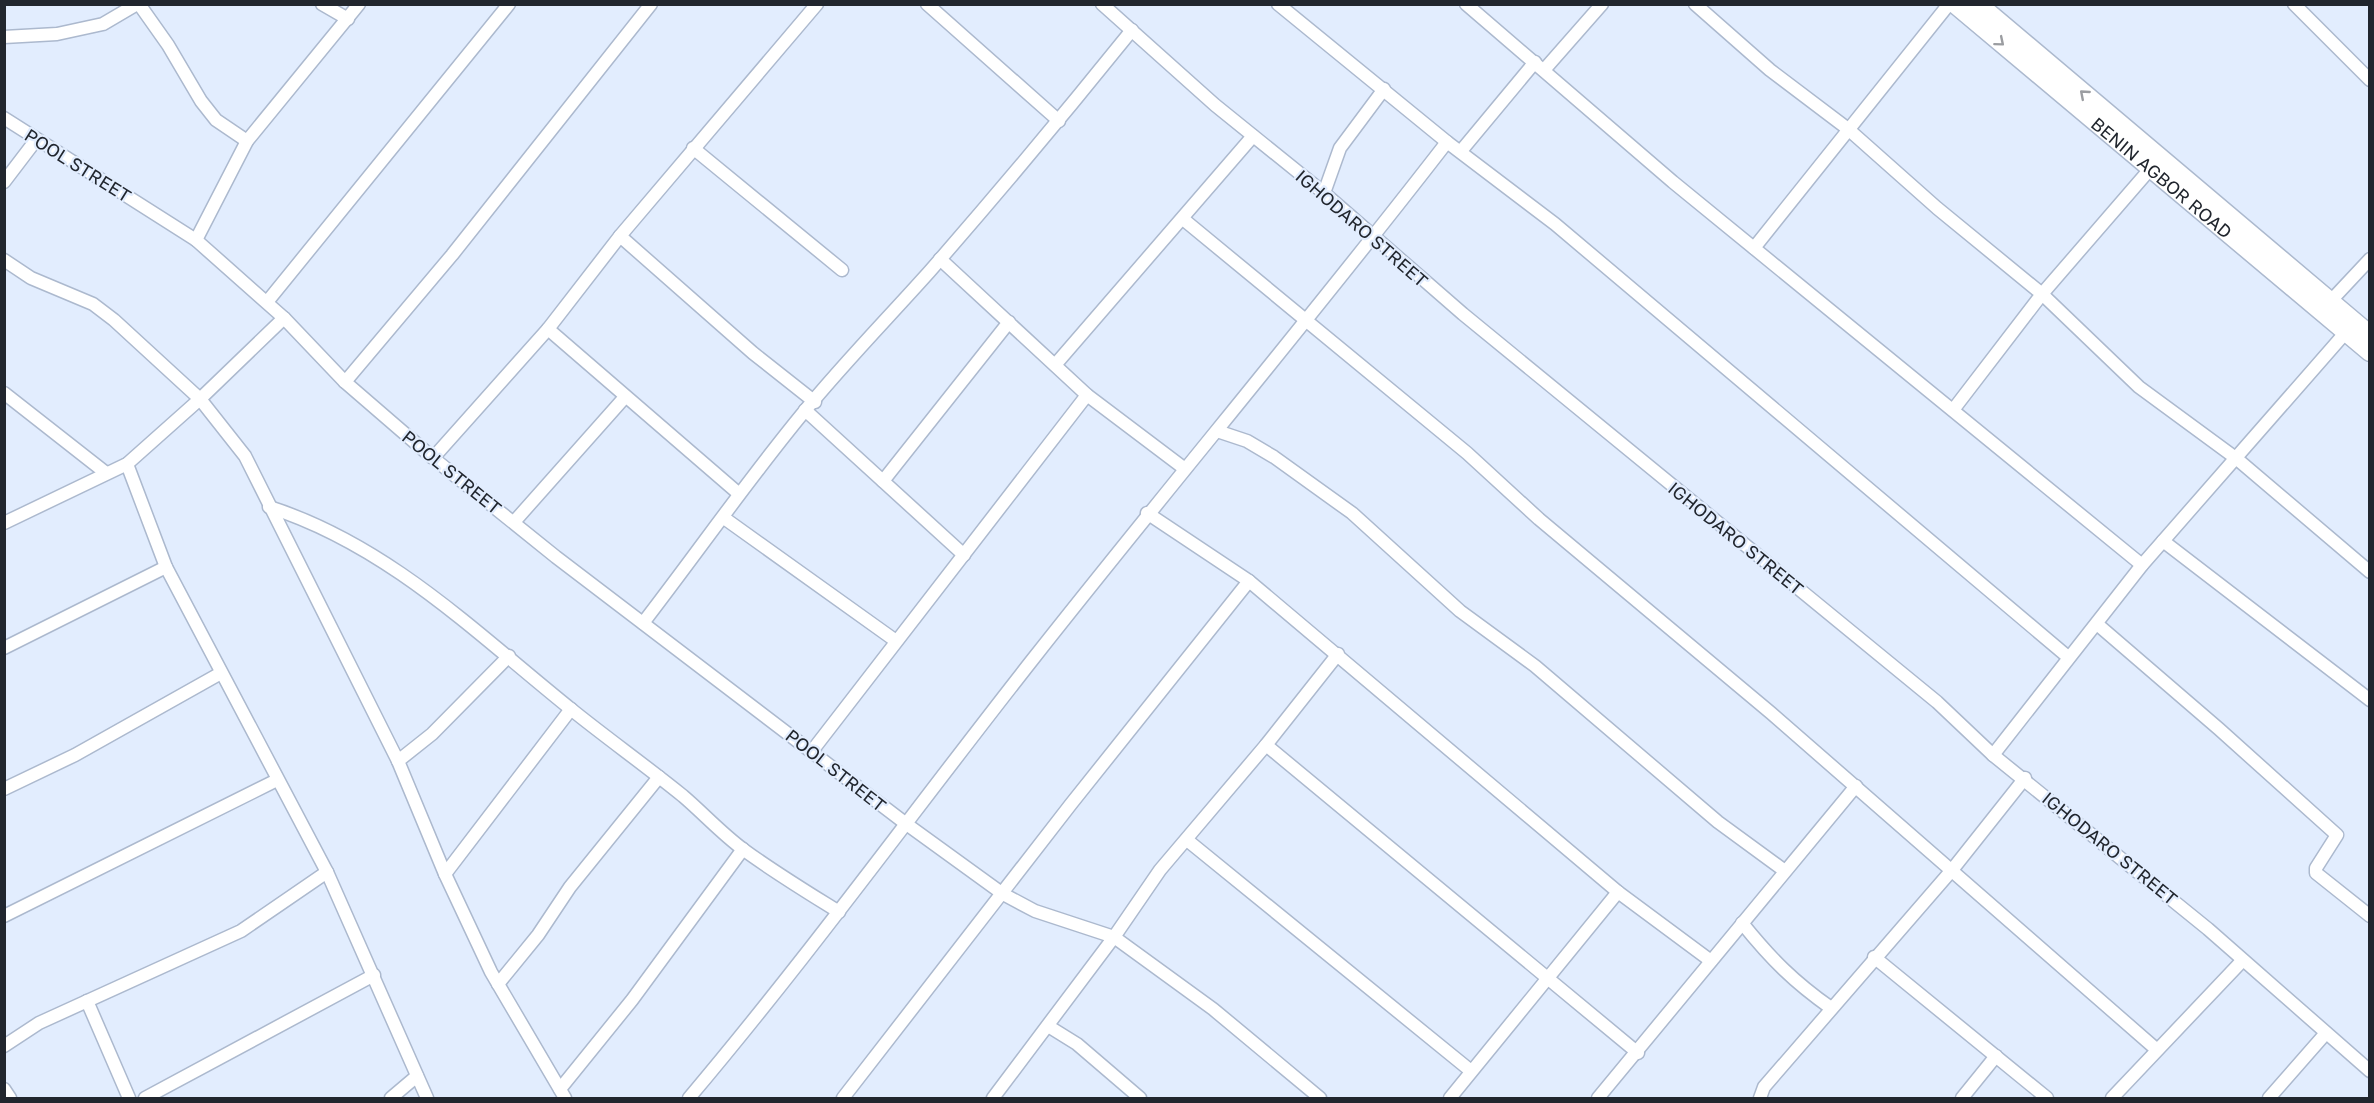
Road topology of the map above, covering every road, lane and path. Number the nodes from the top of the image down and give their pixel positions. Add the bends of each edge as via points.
1 (138, 4) edge
2 (322, 4) edge
3 (359, 4) edge
4 (509, 4) edge
5 (651, 4) edge
6 (817, 4) edge
7 (927, 4) edge
8 (1102, 4) edge
9 (1466, 4) edge
10 (1602, 4) edge
11 (1695, 4) edge
12 (1949, 4) edge
13 (1955, 4) edge
14 (1978, 4) edge
15 (2294, 4) edge
16 (1281, 5) edge
17 (348, 19) junction
18 (1132, 30) junction
19 (4, 37) edge
20 (1540, 66) junction
21 (2370, 80) edge
22 (1384, 89) junction
23 (4, 118) edge
24 (1059, 121) junction
25 (1848, 129) junction
26 (1253, 136) junction
27 (36, 140) junction
28 (247, 141) junction
29 (1447, 141) junction
30 (693, 148) junction
31 (1461, 151) junction
32 (2151, 168) junction
33 (4, 182) edge
34 (1324, 193) junction
35 (1183, 219) junction
36 (620, 236) junction
37 (1373, 237) junction
38 (196, 240) junction
39 (1754, 248) junction
40 (940, 259) junction
41 (2370, 259) edge
42 (4, 260) edge
43 (842, 270) dead end
44 (2042, 294) junction
45 (267, 302) junction
46 (2326, 306) junction
47 (284, 318) junction
48 (1009, 322) junction
49 (1306, 322) junction
50 (548, 329) junction
51 (2346, 332) junction
52 (2370, 335) edge
53 (2370, 352) edge
54 (1055, 365) junction
55 (345, 382) junction
56 (4, 393) edge
57 (1087, 395) junction
58 (625, 397) junction
59 (200, 399) junction
60 (810, 406) junction
61 (1953, 410) junction
62 (1217, 431) junction
63 (433, 458) junction
64 (2237, 459) junction
65 (127, 464) junction
66 (1185, 469) junction
67 (106, 473) junction
68 (883, 482) junction
69 (738, 493) junction
70 (268, 507) junction
71 (1148, 513) junction
72 (724, 518) junction
73 (514, 522) junction
74 (4, 523) edge
75 (2163, 541) junction
76 (963, 555) junction
77 (2142, 565) junction
78 (166, 567) junction
79 (2370, 572) edge
80 (1249, 581) junction
81 (643, 623) junction
82 (2097, 624) junction
83 (896, 641) junction
84 (4, 648) edge
85 (1338, 654) junction
86 (509, 656) junction
87 (2068, 657) junction
88 (221, 673) junction
89 (2370, 700) edge
90 (571, 709) junction
91 (1266, 745) junction
92 (812, 751) junction
93 (1993, 755) junction
94 (398, 761) junction
95 (659, 777) junction
96 (2025, 778) junction
97 (277, 780) junction
98 (1856, 786) junction
99 (4, 789) edge
100 (905, 823) junction
101 (1187, 840) junction
102 (743, 849) junction
103 (1952, 870) junction
104 (1785, 871) junction
105 (327, 872) junction
106 (445, 874) junction
107 (1618, 892) junction
108 (1003, 894) junction
109 (839, 912) junction
110 (4, 916) edge
111 (2370, 916) edge
112 (1742, 923) junction
113 (1114, 937) junction
114 (1874, 957) junction
115 (1712, 961) junction
116 (2242, 961) junction
117 (374, 975) junction
118 (1548, 978) junction
119 (498, 984) junction
120 (87, 1001) junction
121 (1831, 1008) junction
122 (1048, 1026) junction
123 (2326, 1033) junction
124 (4, 1046) edge
125 (2156, 1049) junction
126 (1638, 1053) junction
127 (1996, 1056) junction
128 (2367, 1064) edge
129 (1471, 1071) junction
130 (417, 1076) junction
131 (4, 1089) edge
132 (562, 1094) edge
133 (10, 1098) edge
134 (129, 1098) edge
135 (145, 1098) edge
136 (390, 1098) edge
137 (427, 1098) edge
138 (689, 1098) edge
139 (843, 1098) edge
140 (993, 1098) edge
141 (1140, 1098) edge
142 (1320, 1098) edge
143 (1450, 1098) edge
144 (1598, 1098) edge
145 (1760, 1098) edge
146 (1962, 1098) edge
147 (2047, 1098) edge
148 (2112, 1098) edge
149 (2269, 1098) edge

1 - 19 street via 103,24 57,34
1 - 28 street via 216,120
2 - 17 street
3 - 17 street
4 - 45 street
5 - 55 street via 452,255
6 - 30 street
7 - 24 street
8 - 18 street, IGHODARO STREET
9 - 20 street
10 - 20 street
11 - 25 street via 1770,70
12 - 25 street
13 -> 32 highway, BENIN AGBOR ROAD
46 -> 14 highway, BENIN AGBOR ROAD
15 - 21 street
16 - 22 street
17 - 28 street
18 - 24 street
18 - 26 street, IGHODARO STREET
20 - 31 street
20 - 39 street
22 - 29 street
22 - 34 street via 1340,148
23 - 27 street, POOL STREET
24 - 40 street
25 - 39 street
25 - 44 street via 1936,208
26 - 34 street, IGHODARO STREET
26 - 35 street
27 - 33 street
27 - 38 street, POOL STREET
28 - 38 street
29 - 31 street
29 - 37 street
30 - 36 street
30 - 43 street
31 - 87 street via 1555,224
32 - 44 street
32 - 46 highway, BENIN AGBOR ROAD
34 - 37 street, IGHODARO STREET
35 - 49 street
35 - 54 street
36 - 50 street
36 - 60 street
37 - 49 street
37 - 93 street, IGHODARO STREET via 1937,702
38 - 45 street, POOL STREET
39 - 61 street
40 - 48 street
40 - 60 street
41 - 46 street
42 - 59 street via 31,278 93,304
44 - 61 street
44 - 64 street via 2139,387
45 - 47 street, POOL STREET
46 - 51 highway, BENIN AGBOR ROAD
46 - 52 highway, BENIN AGBOR ROAD
47 - 55 street, POOL STREET
47 - 59 street
48 - 54 street
48 - 68 street
49 - 62 street
49 - 98 street via 1467,453 1547,526
50 - 58 street
50 - 63 street
51 - 53 highway, BENIN AGBOR ROAD
51 - 64 street
54 - 57 street
55 - 63 street, POOL STREET
56 - 67 street
57 - 66 street
57 - 76 street
58 - 69 street
58 - 73 street
59 - 65 street
59 - 70 street via 245,456
60 - 68 street
60 - 69 street
61 - 77 street
62 - 66 street
62 - 104 street via 1247,441 1274,457 1352,513 1460,611 1535,666 1718,822
63 - 73 street, POOL STREET
64 - 75 street
64 - 79 street
65 - 67 street
65 - 78 street
66 - 71 street
67 - 74 street
68 - 76 street
69 - 72 street
70 - 86 street via 301,517 368,552
70 - 94 street
71 - 80 street
71 - 100 street
72 - 81 street
72 - 83 street
73 - 81 street, POOL STREET
75 - 77 street
75 - 89 street
76 - 83 street
77 - 82 street
78 - 84 street
78 - 88 street
80 - 85 street
80 - 108 street
81 - 92 street, POOL STREET
82 - 87 street
82 - 111 street via 2337,834 2316,873
83 - 92 street
85 - 91 street
85 - 107 street
86 - 90 street
86 - 94 street via 432,734
87 - 93 street
88 - 97 street
88 - 99 street via 75,755
90 - 95 street
90 - 106 street
91 - 101 street
91 - 118 street
92 - 100 street, POOL STREET
93 - 96 street, IGHODARO STREET
94 - 106 street
95 - 102 street
95 - 119 street
96 - 103 street
96 - 116 street, IGHODARO STREET
97 - 105 street
97 - 110 street
98 - 103 street
98 - 104 street
100 - 108 street, POOL STREET
100 - 109 street
101 - 113 street via 1160,870
101 - 129 street
102 - 109 street
102 - 132 street
103 - 114 street
103 - 125 street
104 - 112 street
105 - 117 street
105 - 120 street via 241,931
106 - 119 street
107 - 115 street
107 - 118 street
108 - 113 street, POOL STREET via 1035,911
108 - 139 street
109 - 138 street
112 - 115 street
112 - 121 street via 1772,961
113 - 122 street
113 - 142 street, POOL STREET via 1213,1009
114 - 121 street
114 - 127 street
115 - 126 street
116 - 123 street, IGHODARO STREET
116 - 125 street
117 - 130 street
117 - 135 street
118 - 126 street
118 - 129 street
119 - 132 street
120 - 124 street via 39,1023
120 - 134 street
121 - 145 street via 1764,1087
122 - 140 street
122 - 141 street via 1077,1044
123 - 128 street, IGHODARO STREET
123 - 149 street
125 - 148 street
126 - 144 street
127 - 146 street
127 - 147 street
129 - 143 street
130 - 136 street
130 - 137 street
131 - 133 street

